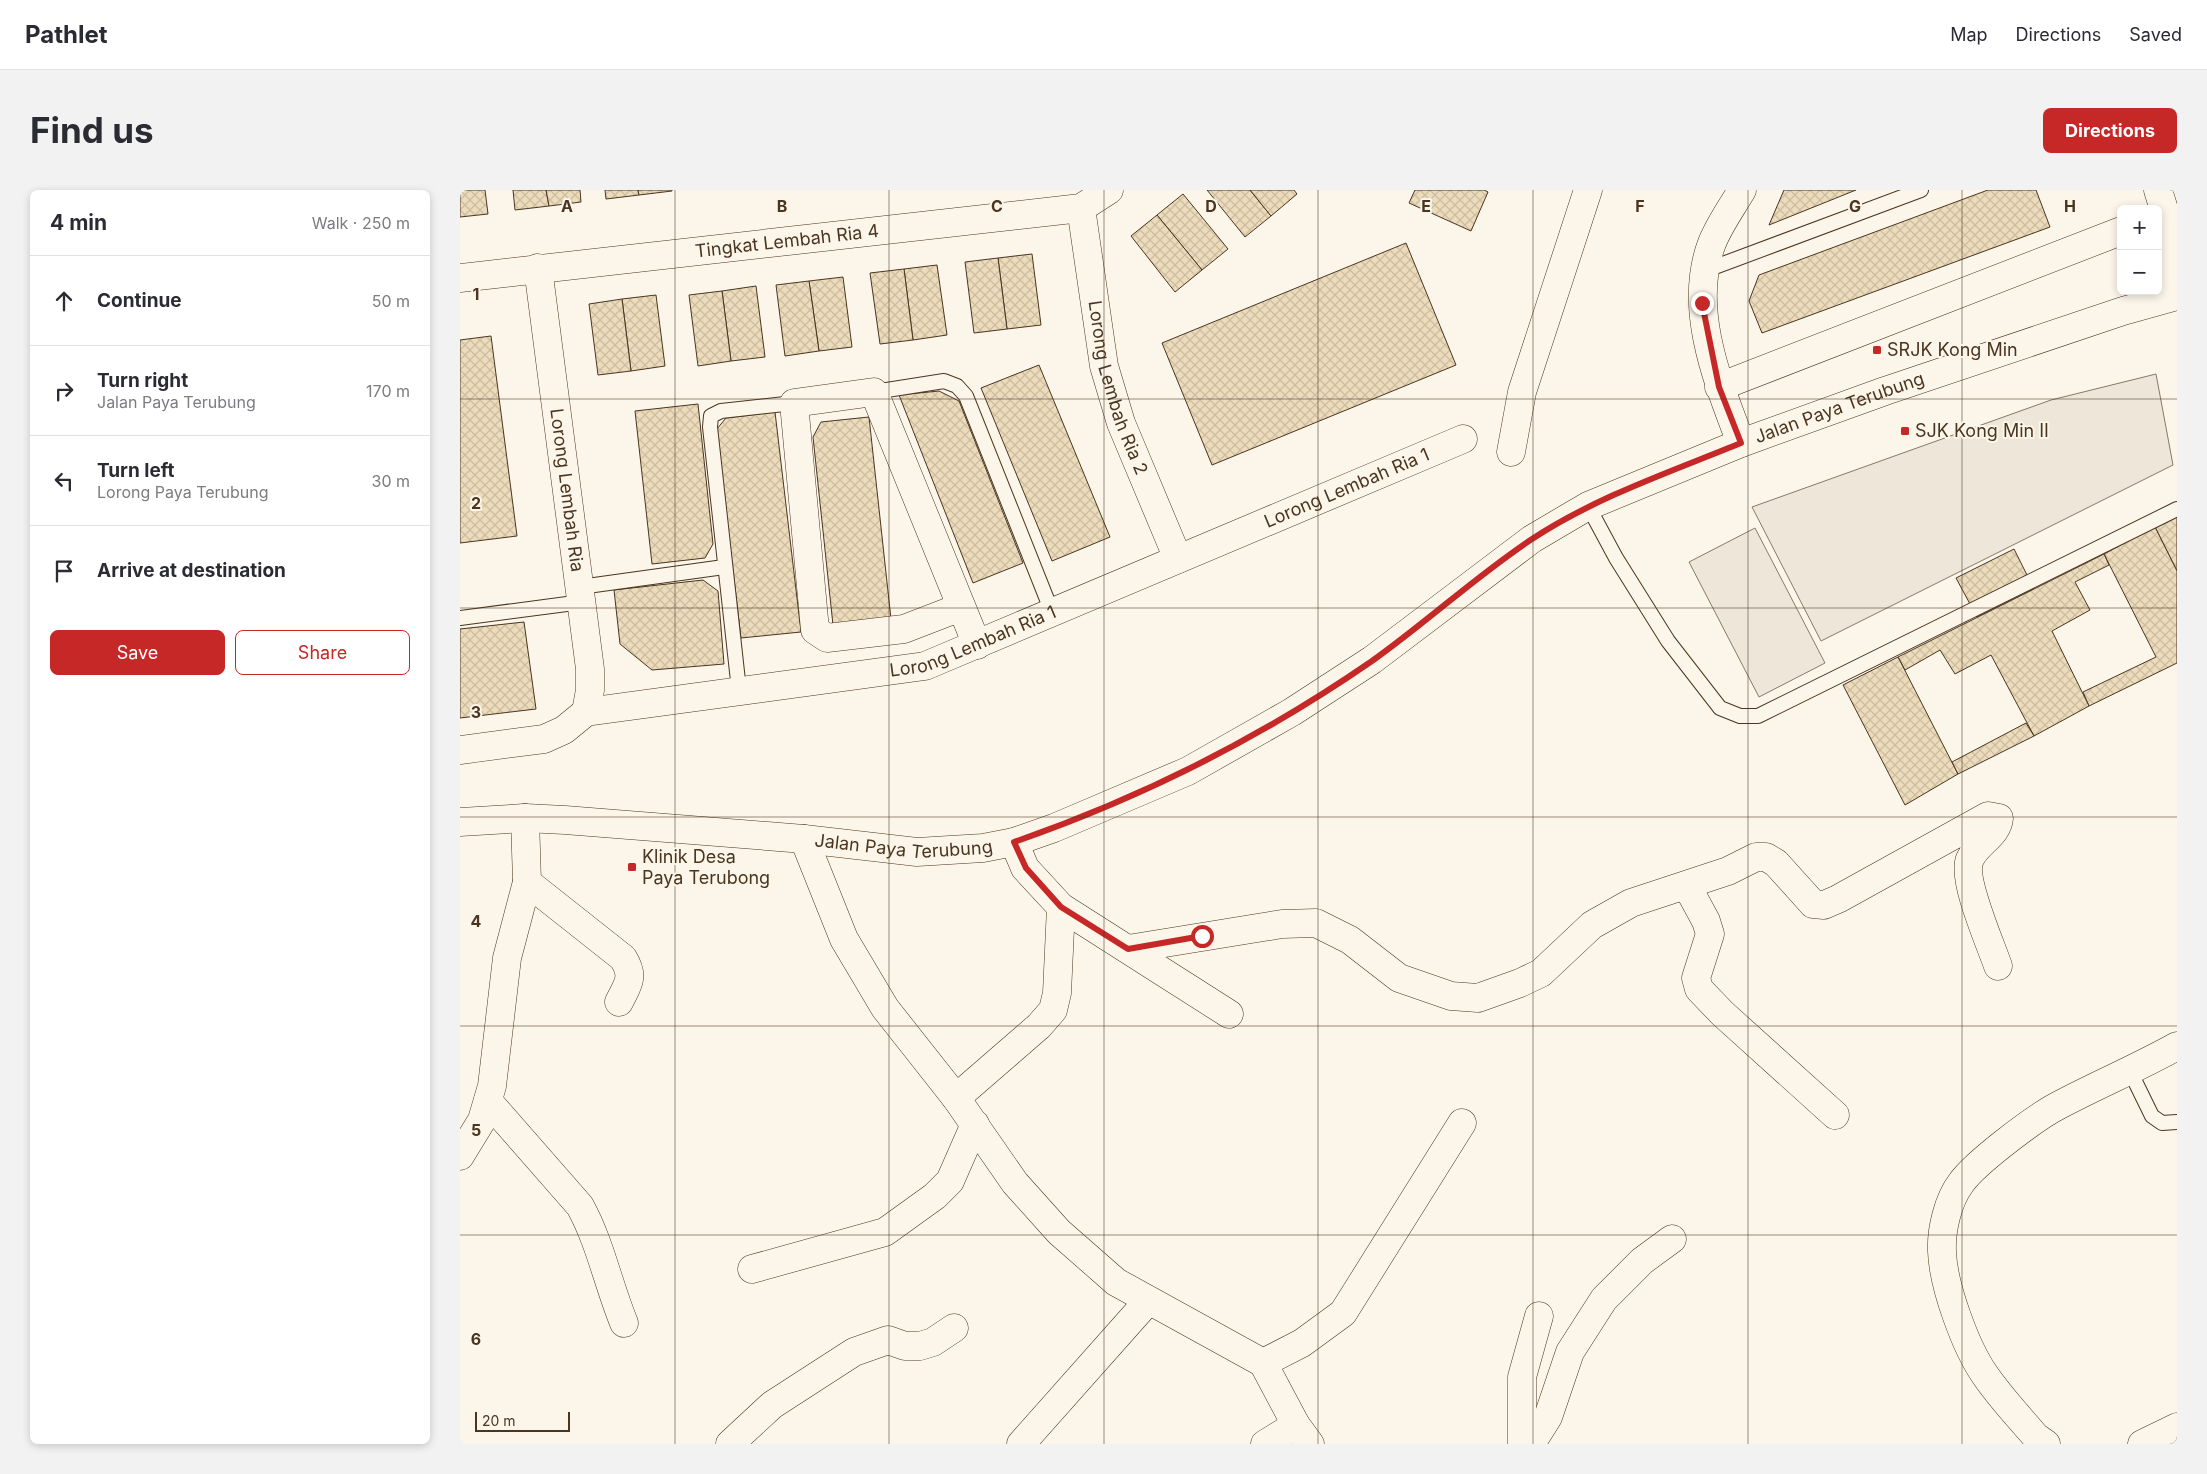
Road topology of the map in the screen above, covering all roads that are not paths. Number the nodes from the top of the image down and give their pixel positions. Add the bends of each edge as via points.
1 (1109, 190) edge
2 (1588, 190) edge
3 (1742, 190) edge
4 (1921, 190) edge
5 (1081, 208) junction
6 (2167, 215) edge
7 (2117, 233) edge
8 (538, 268) junction
9 (1704, 272) junction
10 (460, 278) edge
11 (2174, 297) edge
12 (1719, 387) junction
13 (874, 392) junction
14 (794, 403) junction
15 (1463, 439) dead end
16 (1741, 443) junction
17 (1511, 452) dead end
18 (1588, 506) junction
19 (2177, 509) edge
20 (1178, 559) junction
21 (724, 567) junction
22 (581, 595) junction
23 (961, 607) junction
24 (1052, 612) junction
25 (460, 618) edge
26 (977, 645) junction
27 (739, 690) junction
28 (586, 712) junction
29 (460, 750) edge
30 (524, 818) junction
31 (460, 822) edge
32 (804, 839) junction
33 (1014, 842) junction
34 (527, 882) junction
35 (1687, 886) junction
36 (1061, 907) junction
37 (1128, 949) junction
38 (1998, 966) dead end
39 (619, 1002) dead end
40 (1229, 1014) dead end
41 (2177, 1046) edge
42 (2130, 1071) junction
43 (956, 1098) junction
44 (488, 1101) junction
45 (1835, 1114) dead end
46 (2177, 1122) edge
47 (1462, 1123) dead end
48 (975, 1124) junction
49 (460, 1156) edge
50 (1672, 1239) dead end
51 (752, 1269) dead end
52 (1148, 1301) junction
53 (1539, 1316) dead end
54 (624, 1323) dead end
55 (954, 1328) dead end
56 (1263, 1363) junction
57 (2177, 1428) edge
58 (1303, 1434) edge
59 (2040, 1442) edge
60 (730, 1444) edge
61 (1021, 1444) edge
62 (1266, 1444) edge
63 (1522, 1444) edge
64 (1531, 1444) edge
65 (2142, 1444) edge

1 - 5 street, Tingkat Lembah Ria 4
2 - 17 street via 1522,392
3 - 9 street via 1712,242
4 - 9 lane
5 - 8 street, Tingkat Lembah Ria 4
5 - 20 street, Lorong Lembah Ria 2 via 1104,366 1121,423
6 - 11 street via 2166,262
7 - 12 street
8 - 10 street, Tingkat Lembah Ria 4
8 - 22 street, Lorong Lembah Ria
9 - 12 street via 1702,303
11 - 16 street, Jalan Paya Terubung via 1972,360
12 - 16 street
13 - 14 street
13 - 23 street
13 - 24 lane via 944,381 956,386 966,396
14 - 21 lane via 720,411 711,416
14 - 23 street via 815,630 827,638 904,630
15 - 20 street, Lorong Lembah Ria 1
16 - 18 street, Jalan Paya Terubung
18 - 19 lane via 1668,642 1720,708 1740,716 1758,716
18 - 33 street, Jalan Paya Terubung via 1532,539 1372,660 1292,712 1188,771
20 - 24 street, Lorong Lembah Ria 1
21 - 22 lane
21 - 27 lane
22 - 25 lane
22 - 28 street, Lorong Lembah Ria via 590,669
23 - 26 street
24 - 26 street, Lorong Lembah Ria 1
26 - 27 street, Lorong Lembah Ria 1 via 911,669
27 - 28 street, Lorong Lembah Ria 1
28 - 29 street via 564,730 544,739
30 - 31 street, Jalan Paya Terubung
30 - 32 street, Jalan Paya Terubung
30 - 34 street
32 - 33 street, Jalan Paya Terubung via 917,852 983,848
32 - 43 street via 844,939 886,1008
33 - 36 street via 1026,868
34 - 39 street via 623,958 630,969 630,981
34 - 44 street via 507,958
35 - 37 street via 1631,903 1592,925 1541,973 1478,998 1451,996 1399,978 1350,940 1316,923 1282,924
35 - 38 street via 1728,871 1756,856 1766,857 1776,863 1813,904 1824,905 1988,816 1994,816 1999,818 1998,826 1970,860 1969,883
35 - 45 street via 1710,934 1696,978 1699,989
36 - 37 street
36 - 43 street via 1057,993 1053,1010 1040,1026
37 - 40 street
41 - 42 street
42 - 46 lane via 2152,1116 2162,1123
42 - 59 street via 2050,1110 1983,1160 1960,1183 1945,1223 1942,1251 1955,1310 1965,1337 1984,1374
43 - 48 street
44 - 49 street via 482,1120
44 - 54 street via 580,1206 590,1224
47 - 56 street via 1343,1313 1302,1343
48 - 51 street via 950,1181 936,1196 885,1232
48 - 52 street via 1015,1182 1059,1232 1116,1282
50 - 64 street via 1642,1260 1604,1299 1570,1352 1548,1417
52 - 56 street
52 - 61 street
53 - 63 street via 1522,1377
55 - 60 street via 933,1342 920,1346 905,1346 888,1340 854,1352 772,1405
56 - 58 street
57 - 65 street
58 - 62 street

